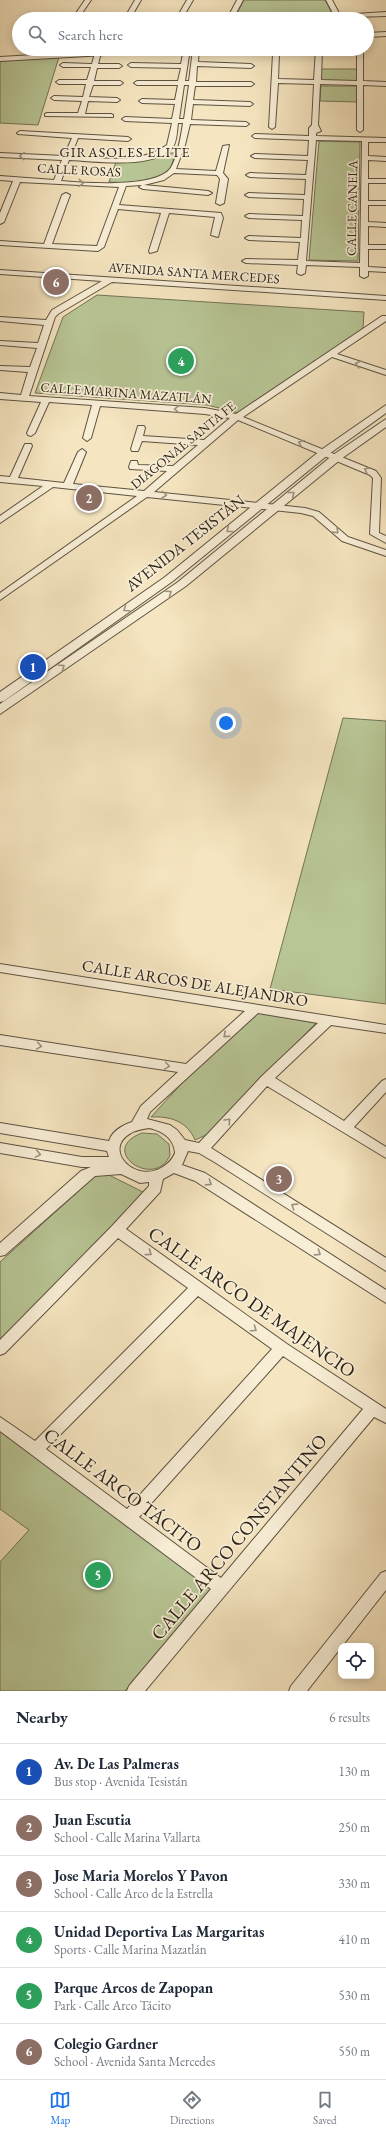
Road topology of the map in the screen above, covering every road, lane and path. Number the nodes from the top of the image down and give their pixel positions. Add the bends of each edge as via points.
1 (88, 0) edge
2 (138, 0) edge
3 (190, 0) edge
4 (240, 0) edge
5 (329, 0) edge
6 (80, 12) edge
7 (131, 12) edge
8 (184, 12) edge
9 (234, 12) edge
10 (336, 12) edge
11 (374, 14) edge
12 (386, 14) edge
13 (386, 34) edge
14 (374, 35) edge
15 (386, 38) edge
16 (374, 39) edge
17 (0, 53) edge
18 (12, 53) edge
19 (23, 56) edge
20 (98, 56) edge
21 (186, 56) edge
22 (195, 56) edge
23 (276, 56) edge
24 (319, 56) edge
25 (360, 56) edge
26 (0, 59) edge
27 (194, 64) junction
28 (63, 65) dead end
29 (131, 65) dead end
30 (95, 66) junction
31 (119, 66) dead end
32 (184, 66) junction
33 (251, 66) dead end
34 (275, 81) junction
35 (59, 82) dead end
36 (317, 82) junction
37 (90, 83) junction
38 (120, 83) dead end
39 (136, 83) dead end
40 (182, 83) junction
41 (191, 83) junction
42 (360, 83) junction
43 (250, 84) dead end
44 (386, 84) edge
45 (54, 98) dead end
46 (85, 99) junction
47 (117, 100) dead end
48 (142, 101) dead end
49 (179, 102) junction
50 (189, 102) junction
51 (250, 104) dead end
52 (47, 115) dead end
53 (81, 116) junction
54 (111, 116) dead end
55 (125, 119) dead end
56 (176, 121) junction
57 (186, 122) junction
58 (246, 124) dead end
59 (272, 127) dead end
60 (360, 130) dead end
61 (20, 133) dead end
62 (76, 136) junction
63 (255, 136) dead end
64 (128, 139) dead end
65 (314, 140) junction
66 (365, 140) junction
67 (386, 140) edge
68 (227, 146) dead end
69 (0, 155) edge
70 (255, 156) dead end
71 (66, 158) junction
72 (311, 158) junction
73 (364, 158) junction
74 (386, 159) edge
75 (172, 171) junction
76 (219, 173) junction
77 (250, 175) dead end
78 (310, 177) junction
79 (0, 178) edge
80 (18, 179) junction
81 (364, 181) junction
82 (386, 181) edge
83 (57, 182) junction
84 (123, 185) junction
85 (139, 185) junction
86 (208, 193) dead end
87 (66, 195) dead end
88 (249, 195) dead end
89 (308, 197) junction
90 (220, 203) dead end
91 (364, 203) junction
92 (386, 203) edge
93 (115, 206) junction
94 (166, 210) junction
95 (249, 216) dead end
96 (306, 218) junction
97 (0, 222) edge
98 (364, 224) junction
99 (386, 225) edge
100 (215, 235) dead end
101 (249, 238) dead end
102 (304, 240) junction
103 (0, 243) edge
104 (47, 246) junction
105 (364, 247) junction
106 (386, 247) edge
107 (153, 251) dead end
108 (246, 261) dead end
109 (302, 263) junction
110 (364, 270) junction
111 (386, 270) edge
112 (0, 272) edge
113 (301, 273) dead end
114 (111, 279) junction
115 (386, 298) edge
116 (385, 318) edge
117 (0, 319) edge
118 (48, 323) junction
119 (0, 344) edge
120 (41, 346) junction
121 (330, 354) junction
122 (0, 368) edge
123 (34, 370) junction
124 (386, 374) edge
125 (0, 396) edge
126 (24, 398) junction
127 (46, 400) junction
128 (97, 403) junction
129 (386, 408) edge
130 (237, 417) junction
131 (386, 422) edge
132 (141, 428) dead end
133 (31, 434) dead end
134 (87, 438) dead end
135 (138, 438) junction
136 (206, 443) junction
137 (28, 446) dead end
138 (135, 449) dead end
139 (82, 452) dead end
140 (325, 452) junction
141 (338, 457) junction
142 (134, 463) dead end
143 (174, 469) junction
144 (0, 479) edge
145 (13, 480) junction
146 (52, 484) junction
147 (68, 485) junction
148 (147, 492) junction
149 (259, 505) junction
150 (276, 507) junction
151 (0, 520) edge
152 (384, 539) edge
153 (369, 548) junction
154 (386, 553) edge
155 (0, 597) edge
156 (2, 703) edge
157 (0, 968) edge
158 (255, 1009) junction
159 (328, 1020) junction
160 (386, 1029) edge
161 (0, 1040) edge
162 (188, 1069) junction
163 (266, 1079) junction
164 (386, 1084) edge
165 (138, 1124) junction
166 (0, 1128) edge
167 (345, 1128) junction
168 (180, 1144) junction
169 (113, 1147) junction
170 (0, 1148) edge
171 (202, 1149) junction
172 (386, 1153) edge
173 (119, 1165) junction
174 (174, 1167) junction
175 (158, 1176) junction
176 (117, 1230) junction
177 (3, 1244) edge
178 (386, 1265) edge
179 (197, 1288) junction
180 (386, 1297) edge
181 (282, 1348) junction
182 (0, 1349) edge
183 (373, 1408) junction
184 (386, 1417) edge
185 (0, 1423) edge
186 (36, 1450) junction
187 (128, 1519) junction
188 (386, 1578) edge
189 (222, 1588) junction
190 (135, 1691) edge
191 (297, 1691) edge

1 - 6 street
2 - 7 street
3 - 8 street
4 - 9 street
5 - 10 street
11 - 12 street
13 - 14 street
15 - 16 street
17 - 18 street
19 - 26 street
20 - 30 street
21 - 32 street
22 - 27 street
23 - 34 street
24 - 36 street
25 - 42 street
27 - 33 street
27 - 41 street
28 - 30 street
29 - 32 street
30 - 31 street
30 - 37 street
32 - 40 street
34 - 36 street
34 - 59 street
35 - 37 street
36 - 42 street
36 - 65 street via 315,125 318,128
37 - 38 street
37 - 46 street
39 - 40 street
40 - 41 street
40 - 49 street
41 - 43 street
41 - 50 street
42 - 44 street
42 - 60 street
45 - 46 street
46 - 47 street
46 - 53 street
48 - 49 street
49 - 56 street
50 - 51 street
50 - 57 street
52 - 53 street
53 - 54 street
55 - 56 street
56 - 57 street
56 - 71 street via 170,146 160,154 145,159 123,161
57 - 58 street
57 - 75 street
61 - 62 street
62 - 64 street
62 - 71 street
63 - 65 street
65 - 66 street
65 - 72 street
66 - 67 street
66 - 73 street, CALLE CANELA
68 - 76 street
71 -> 69 street
70 - 72 street
71 - 83 street
72 - 78 street
73 - 74 street
73 - 81 street, CALLE CANELA
75 - 76 street
75 - 85 street, CALLE ROSAS via 157,181
76 - 90 street via 224,179
77 - 78 street
78 - 89 street
79 - 80 street, CALLE ROSAS
80 - 83 street, CALLE ROSAS
80 - 97 street
81 - 82 street
81 - 91 street, CALLE CANELA
83 -> 84 street, CALLE ROSAS
84 - 85 street, CALLE ROSAS
84 - 93 street
85 - 86 street via 147,189
87 - 104 street
88 - 89 street
89 - 96 street
91 - 92 street
91 - 98 street, CALLE CANELA
93 - 94 street
93 - 104 street via 103,244 95,249
94 - 100 street via 213,214 219,218
94 - 107 street
95 - 96 street
96 - 102 street
98 - 99 street
98 - 105 street, CALLE CANELA
101 - 102 street
102 - 109 street
103 - 104 street
105 - 106 street
105 - 110 street, CALLE CANELA
108 - 109 street
109 - 110 street
109 - 113 street
110 - 111 street
112 - 114 street, AVENIDA SANTA MERCEDES
114 - 115 street, AVENIDA SANTA MERCEDES
114 - 118 street via 55,312
116 - 121 street, DIAGONAL SANTA FE
117 - 118 street
118 - 120 street
119 - 120 street
120 - 123 street
124 -> 121 street
121 - 130 street, DIAGONAL SANTA FE
122 - 123 street
123 - 126 street
125 - 126 street, CALLE MARINA MAZATLÁN
126 - 127 street, CALLE MARINA MAZATLÁN
127 - 128 street, CALLE MARINA MAZATLÁN
127 - 133 street
130 -> 128 street, CALLE MARINA MAZATLÁN via 205,410
128 - 134 street
129 - 140 street, AVENIDA TESISTÁN
130 - 136 street, DIAGONAL SANTA FE
140 -> 130 street, CALLE MARINA MAZATLÁN
131 - 141 street, AVENIDA TESISTÁN
132 - 135 street
135 - 136 street
135 - 138 street
136 - 143 street, DIAGONAL SANTA FE
137 - 145 street
139 - 147 street
140 - 141 street, CALLE MARINA MAZATLÁN
140 - 149 street, AVENIDA TESISTÁN
150 -> 141 street, AVENIDA TESISTÁN
152 -> 141 street, CALLE MARINA MAZATLÁN via 376,534 374,524 377,478 367,469
142 - 143 street via 133,467
143 - 148 street, DIAGONAL SANTA FE
144 - 145 street
145 - 146 street
146 - 147 street
146 - 151 street
147 - 148 street
148 -> 149 street
148 - 155 street, DIAGONAL SANTA FE
149 - 150 street
149 -> 156 street, AVENIDA TESISTÁN via 169,578
150 -> 153 street via 316,514 345,539
156 -> 150 street, AVENIDA TESISTÁN via 182,584
152 - 153 street
153 - 154 street
157 - 158 street, CALLE ARCOS DE ALEJANDRO
158 - 159 street, CALLE ARCOS DE ALEJANDRO
158 -> 162 street
159 - 160 street, CALLE ARCOS DE ALEJANDRO
159 - 163 street
161 -> 162 street
162 - 165 street via 145,1109
163 - 167 street
171 -> 163 street
164 - 167 street
165 - 168 street via 159,1125 176,1136
165 - 169 street via 126,1129 117,1137
166 - 169 street
167 - 172 street
168 - 171 street
168 - 174 street via 180,1156
169 - 173 street
170 -> 173 street via 82,1162
178 -> 171 street
173 - 175 street via 132,1175 145,1178
173 - 177 street via 95,1170 86,1175
174 - 175 street
174 -> 180 street via 200,1177
175 - 176 street via 155,1188
176 -> 179 street, CALLE ARCO DE MAJENCIO
176 - 182 street
179 -> 181 street, CALLE ARCO DE MAJENCIO
179 - 186 street
181 - 183 street, CALLE ARCO DE MAJENCIO
181 - 187 street
183 - 184 street, CALLE ARCO DE MAJENCIO
183 - 189 street, CALLE ARCO CONSTANTINO
185 - 186 street, CALLE ARCO TÁCITO
186 - 187 street, CALLE ARCO TÁCITO
187 - 189 street, CALLE ARCO TÁCITO
188 - 191 street
189 - 190 street, CALLE ARCO CONSTANTINO

